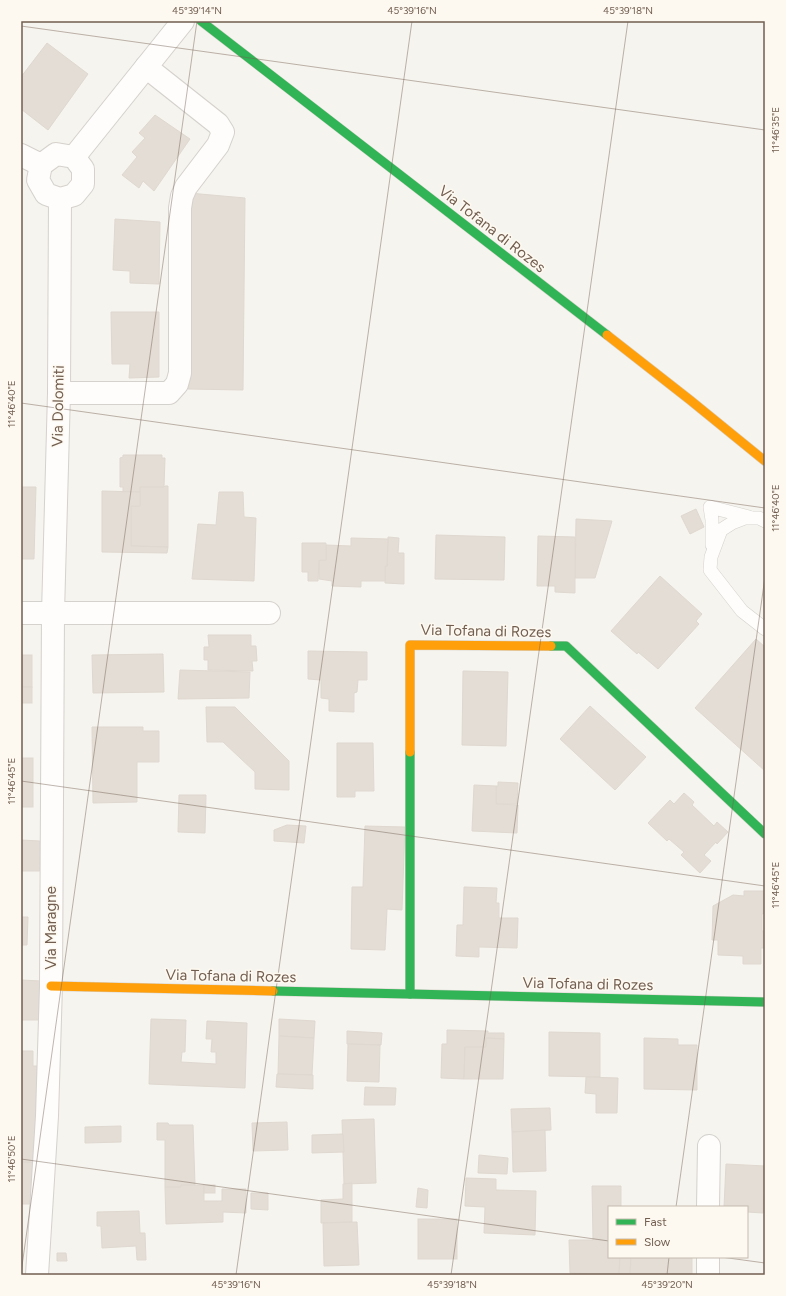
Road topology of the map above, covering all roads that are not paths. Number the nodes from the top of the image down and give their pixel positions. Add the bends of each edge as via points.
1 (183, 21) edge
2 (201, 21) edge
3 (146, 67) junction
4 (21, 156) edge
5 (74, 157) junction
6 (41, 165) junction
7 (60, 199) junction
8 (59, 393) junction
9 (765, 461) edge
10 (759, 519) edge
11 (711, 557) junction
12 (21, 613) edge
13 (53, 613) junction
14 (269, 613) dead end
15 (765, 629) edge
16 (765, 834) edge
17 (51, 986) junction
18 (410, 994) junction
19 (765, 1002) edge
20 (709, 1146) dead end
21 (708, 1206) edge
22 (708, 1258) edge
23 (21, 1264) edge
24 (29, 1275) edge
25 (37, 1275) edge
26 (708, 1275) edge

1 - 3 street
2 - 9 street, Via Tofana di Rozes
3 - 5 street
3 - 8 street via 218,124 223,132 218,145 182,196 180,373 177,384 169,393
4 - 6 street
5 - 6 street via 56,154
5 - 7 street via 83,169 83,184 74,195
6 - 7 street via 38,180 46,194
7 - 8 street, Via Dolomiti
8 - 13 street, Via Dolomiti
10 - 11 lane via 745,518 721,530
10 - 11 lane via 710,507
11 - 15 lane via 710,570 742,611
12 - 13 street
13 - 14 street
13 - 17 street, Via Maragne
16 - 18 street, Via Tofana di Rozes via 566,646 410,645
17 - 18 street, Via Tofana di Rozes
17 - 25 street, Via Maragne via 47,1116
18 - 19 street, Via Tofana di Rozes
20 - 21 street
22 - 26 street
23 - 24 street

